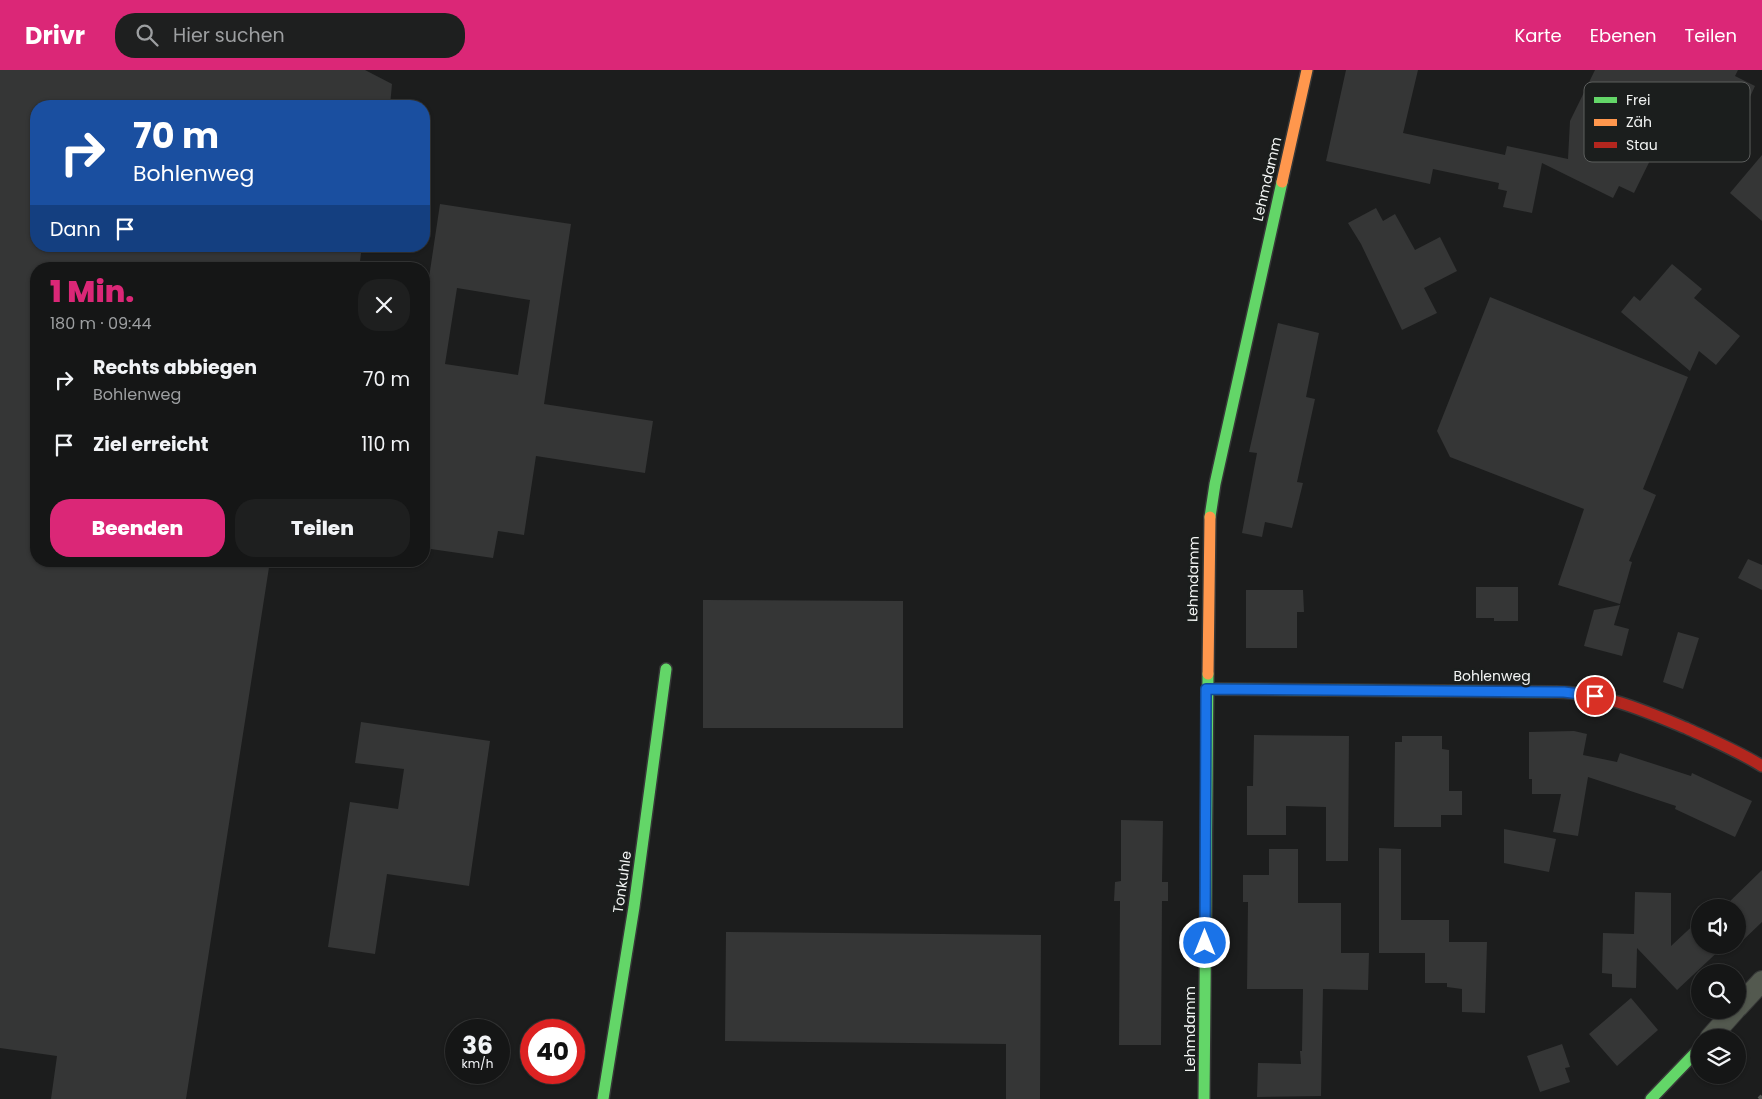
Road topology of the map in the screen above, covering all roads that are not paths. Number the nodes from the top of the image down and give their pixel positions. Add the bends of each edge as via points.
1 (1307, 70) edge
2 (666, 669) dead end
3 (1206, 689) junction
4 (1762, 766) edge
5 (1762, 980) edge
6 (1746, 998) edge
7 (1727, 1019) edge
8 (1718, 1029) edge
9 (1691, 1057) edge
10 (603, 1099) edge
11 (1204, 1099) edge
12 (1651, 1099) edge

1 - 3 street, Lehmdamm via 1215,484 1209,521
2 - 10 street, Tonkuhle via 634,907
3 - 4 street, Bohlenweg via 1564,692 1595,696 1643,710 1738,751
3 - 11 street, Lehmdamm
5 - 6 street
7 - 8 street
9 - 12 street

